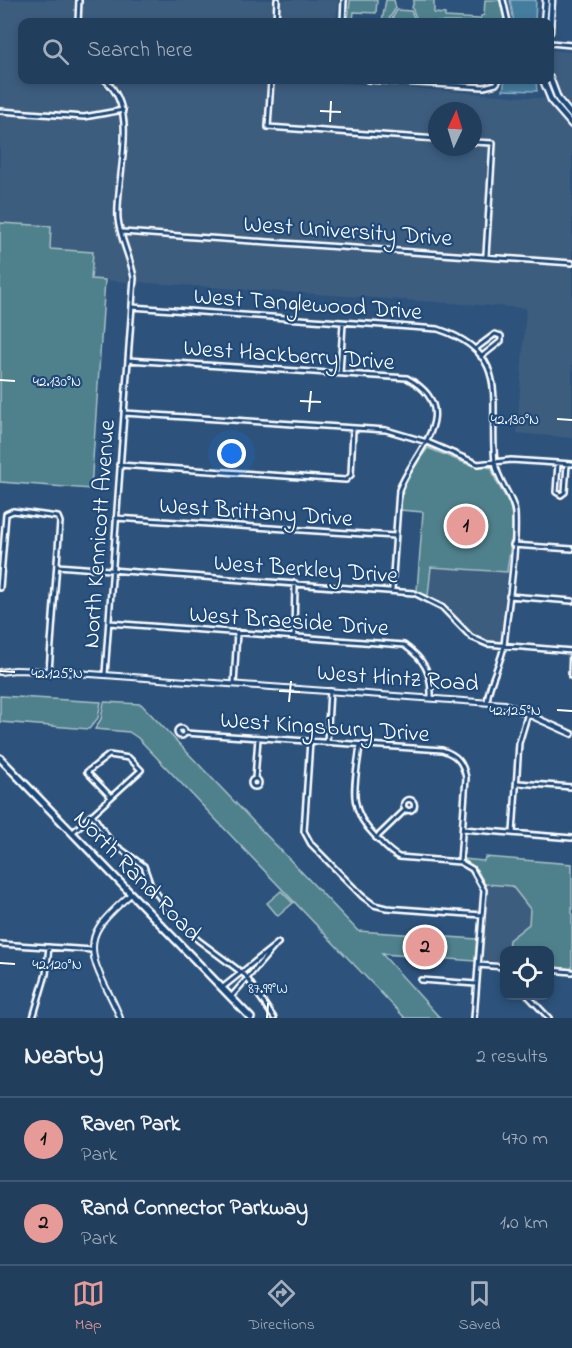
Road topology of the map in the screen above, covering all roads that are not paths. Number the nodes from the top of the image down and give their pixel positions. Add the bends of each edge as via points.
1 (79, 0) edge
2 (277, 0) edge
3 (344, 0) edge
4 (503, 0) edge
5 (546, 0) edge
6 (552, 0) edge
7 (78, 18) edge
8 (276, 18) edge
9 (343, 18) edge
10 (506, 18) edge
11 (544, 18) edge
12 (550, 18) edge
13 (554, 43) edge
14 (572, 45) edge
15 (109, 84) edge
16 (272, 84) edge
17 (445, 84) edge
18 (493, 84) edge
19 (545, 84) edge
20 (552, 84) edge
21 (123, 110) junction
22 (0, 111) edge
23 (572, 116) edge
24 (572, 125) edge
25 (428, 138) edge
26 (482, 142) edge
27 (121, 232) junction
28 (486, 255) junction
29 (572, 263) edge
30 (132, 307) junction
31 (343, 323) junction
32 (475, 349) junction
33 (481, 357) junction
34 (128, 360) junction
35 (340, 374) junction
36 (124, 413) junction
37 (353, 429) junction
38 (427, 442) junction
39 (495, 463) junction
40 (558, 463) junction
41 (570, 464) edge
42 (120, 465) junction
43 (115, 518) junction
44 (395, 537) junction
45 (513, 545) junction
46 (572, 549) edge
47 (57, 566) junction
48 (112, 570) junction
49 (295, 583) junction
50 (0, 588) edge
51 (392, 590) junction
52 (509, 596) junction
53 (572, 601) edge
54 (109, 623) junction
55 (237, 632) junction
56 (294, 635) junction
57 (504, 646) junction
58 (572, 651) edge
59 (49, 671) junction
60 (0, 672) edge
61 (105, 675) junction
62 (570, 676) dead end
63 (234, 684) junction
64 (330, 690) junction
65 (431, 698) junction
66 (487, 702) junction
67 (528, 713) junction
68 (185, 733) dead end
69 (572, 734) edge
70 (258, 738) junction
71 (310, 741) junction
72 (327, 743) junction
73 (360, 745) junction
74 (0, 758) edge
75 (255, 779) dead end
76 (518, 783) junction
77 (572, 787) edge
78 (111, 797) junction
79 (406, 809) dead end
80 (92, 814) junction
81 (463, 829) junction
82 (513, 832) junction
83 (72, 833) junction
84 (376, 838) junction
85 (572, 838) edge
86 (460, 862) junction
87 (131, 894) junction
88 (482, 915) junction
89 (0, 944) edge
90 (49, 947) junction
91 (93, 950) junction
92 (478, 965) junction
93 (500, 967) edge
94 (240, 970) junction
95 (554, 970) edge
96 (572, 972) edge
97 (248, 979) junction
98 (421, 980) dead end
99 (476, 984) junction
100 (222, 987) junction
101 (231, 997) junction
102 (532, 1000) edge
103 (33, 1018) edge
104 (120, 1018) edge
105 (251, 1018) edge
106 (274, 1018) edge
107 (474, 1018) edge
108 (549, 1018) edge

1 - 7 street
2 - 8 street
3 - 9 street
4 - 10 street
5 - 11 main road
6 - 12 main road
13 - 14 street
15 - 21 street
16 - 25 street via 268,127
17 - 18 street
19 - 24 main road via 552,102
20 - 23 main road
21 - 22 street via 84,117
21 - 27 street, North Kennicott Avenue via 118,220
26 - 28 street via 493,143
27 - 28 street, West University Drive
27 - 30 street, North Kennicott Avenue via 132,262
28 - 29 street, West University Drive
30 - 31 street, West Tanglewood Drive
30 - 34 street, North Kennicott Avenue
31 - 32 street, West Tanglewood Drive via 438,329 467,341
31 - 35 street
32 - 33 street, West Tanglewood Drive
32 - 33 street via 495,334 501,336 501,341
33 - 39 street, West Tanglewood Drive via 496,391
34 - 35 street, West Hackberry Drive
34 - 36 street, North Kennicott Avenue
35 - 38 street, West Hackberry Drive via 407,378 421,386 433,408 434,427
36 - 37 street
36 - 42 street, North Kennicott Avenue
37 - 38 street via 386,430
37 - 42 street via 351,475 345,480
38 - 39 street via 478,464
38 - 44 street via 399,490
39 - 40 street
39 - 45 street, West Tanglewood Drive via 499,481 515,511
40 - 41 street
40 - 41 street via 556,492 561,495 565,492
42 - 43 street, North Kennicott Avenue
43 - 44 street, West Brittany Drive
43 - 48 street, North Kennicott Avenue
44 - 51 street
45 - 46 street
45 - 52 street, West Tanglewood Drive
47 - 48 street, West Berkley Drive
47 - 50 street via 59,517 7,513
47 - 59 street
48 - 49 street, West Berkley Drive
48 - 54 street, North Kennicott Avenue
49 - 51 street, West Berkley Drive
49 - 56 street
51 - 57 street, West Berkley Drive via 414,593 442,607 471,637
52 - 53 street
52 - 57 street, West Tanglewood Drive
54 - 55 street, West Braeside Drive
54 - 61 street, North Kennicott Avenue
55 - 56 street, West Braeside Drive
55 - 63 street
56 - 65 street, West Braeside Drive via 404,645 427,668 432,680
57 - 58 street, West Berkley Drive
57 - 66 street, West Tanglewood Drive
58 - 62 street
59 - 60 street, West Hintz Road
59 - 61 street, West Hintz Road
61 - 63 street, West Hintz Road
63 - 64 street, West Hintz Road
64 - 65 street, West Hintz Road
64 - 72 street
65 - 66 street, West Hintz Road
66 - 67 street, West Hintz Road
67 - 69 street, West Hintz Road
67 - 76 street via 519,743
68 - 70 street, West Kingsbury Drive
70 - 71 street, West Kingsbury Drive
70 - 75 street
71 - 72 street, West Kingsbury Drive
71 - 88 street via 304,831 311,844 362,896 386,908
72 - 73 street, West Kingsbury Drive
73 - 81 street, West Kingsbury Drive via 442,750 459,760 466,778
73 - 84 street via 356,810
74 - 83 main road, North Rand Road
76 - 77 street
76 - 82 street
78 - 78 street via 141,770 129,758 114,755 87,772
78 - 80 street
79 - 84 street
80 - 83 street
80 - 94 street via 111,842 144,866 151,886 169,910 198,940
81 - 82 street
81 - 86 street
82 - 85 street
83 - 87 main road, North Rand Road
84 - 86 street via 399,857
86 - 88 street via 480,878 484,890
87 - 91 street via 98,928
87 - 100 main road, North Rand Road
88 - 92 street
89 - 90 street
90 - 91 street
90 - 103 street via 46,974
91 - 104 street via 95,965
92 - 93 street
92 - 99 street
94 - 97 street
94 - 97 street via 278,943
94 - 100 street
95 - 96 street
97 - 101 street
97 - 106 street
98 - 99 street
99 - 107 street
100 - 101 main road, North Rand Road
101 - 105 main road, North Rand Road
102 - 108 street

